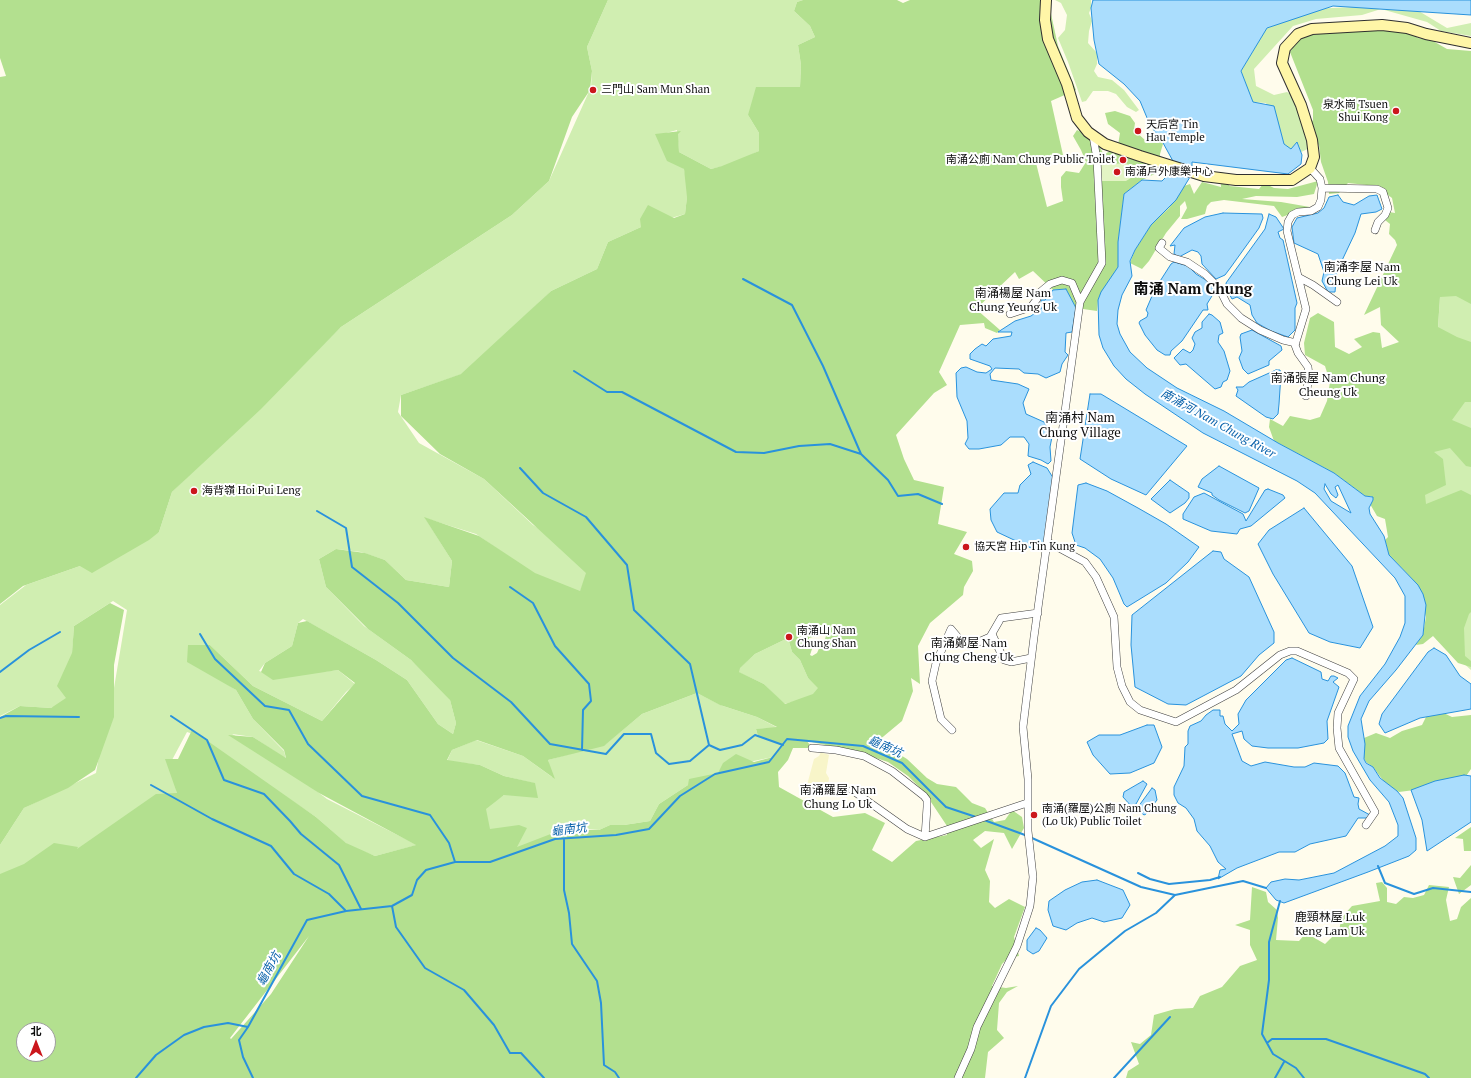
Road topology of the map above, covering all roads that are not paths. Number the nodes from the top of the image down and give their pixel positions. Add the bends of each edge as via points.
1 (1046, 0) edge
2 (1471, 43) edge
3 (1093, 136) junction
4 (1310, 168) junction
5 (1322, 188) junction
6 (1375, 230) dead end
7 (1162, 243) dead end
8 (1300, 278) junction
9 (1080, 302) junction
10 (1337, 302) dead end
11 (1010, 314) dead end
12 (1296, 343) junction
13 (1306, 396) dead end
14 (1048, 542) junction
15 (1038, 613) junction
16 (992, 634) junction
17 (1031, 658) junction
18 (952, 730) dead end
19 (812, 748) dead end
20 (852, 790) dead end
21 (1027, 803) junction
22 (1366, 825) dead end
23 (925, 837) junction
24 (958, 1078) edge

1 - 3 street via 1045,20 1048,39 1067,84 1077,118
2 - 4 street via 1382,25 1312,29 1295,36 1283,51 1282,63 1311,134 1314,152
3 - 4 street via 1104,144 1204,176 1236,180 1292,180
3 - 9 street via 1097,159 1102,264
4 - 5 street via 1320,179
5 - 6 street via 1377,189 1383,192 1388,208
5 - 8 street via 1318,207 1311,211 1298,212 1288,222 1287,231
7 - 12 street via 1160,248 1170,257 1187,262 1205,274 1241,318 1260,330
8 - 10 street
8 - 12 street via 1306,309
9 - 11 street via 1072,283 1062,280 1050,284 1030,306
9 - 14 street
12 - 13 street via 1298,353 1308,367 1310,375
14 - 15 street
14 - 22 street via 1085,562 1096,577 1114,617 1117,667 1122,686 1130,702 1140,710 1176,722 1236,690 1280,655 1290,651 1297,651 1348,672 1354,679 1338,713 1339,748 1375,812
15 - 16 street via 1001,618
15 - 17 street
16 - 17 street via 1004,660 1011,662
16 - 18 street via 974,644 962,642 951,629 936,663 932,681 941,719
17 - 21 street via 1023,727 1028,779
19 - 23 street via 864,756 892,771 927,800
20 - 23 street via 907,829
21 - 23 street
21 - 24 street via 1033,877 1026,923 1012,958 977,1027 971,1049

